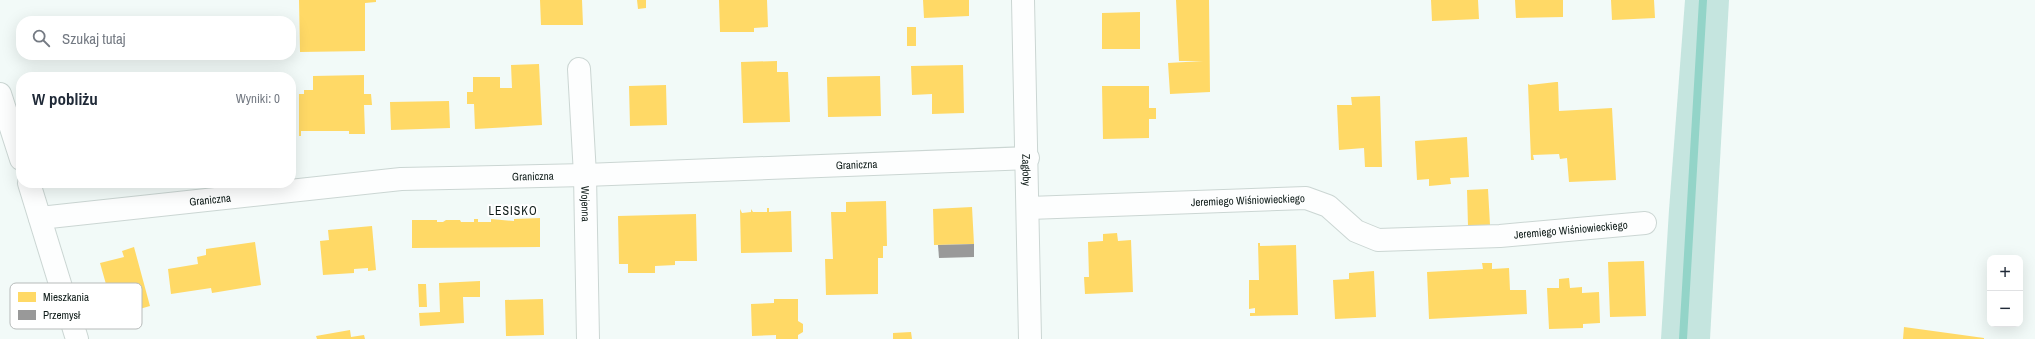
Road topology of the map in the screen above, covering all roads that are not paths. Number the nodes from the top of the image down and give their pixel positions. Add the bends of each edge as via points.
1 (1023, 0) edge
2 (579, 70) dead end
3 (0, 94) edge
4 (16, 144) edge
5 (1028, 158) junction
6 (585, 175) junction
7 (31, 188) edge
8 (1029, 208) junction
9 (40, 218) junction
10 (1645, 223) dead end
11 (60, 283) edge
12 (74, 329) edge
13 (77, 339) edge
14 (588, 339) edge
15 (1030, 339) edge

1 - 5 street, Zagłoby
2 - 6 street, Wojenna
3 - 4 street
5 - 6 street, Graniczna
5 - 8 street, Zagłoby
6 - 9 street, Graniczna via 401,179
6 - 14 street, Wojenna
7 - 9 street
8 - 10 street, Jeremiego Wiśniowieckiego via 1306,198 1328,206 1356,231 1378,240 1500,236
8 - 15 street, Zagłoby
9 - 11 street
12 - 13 street

